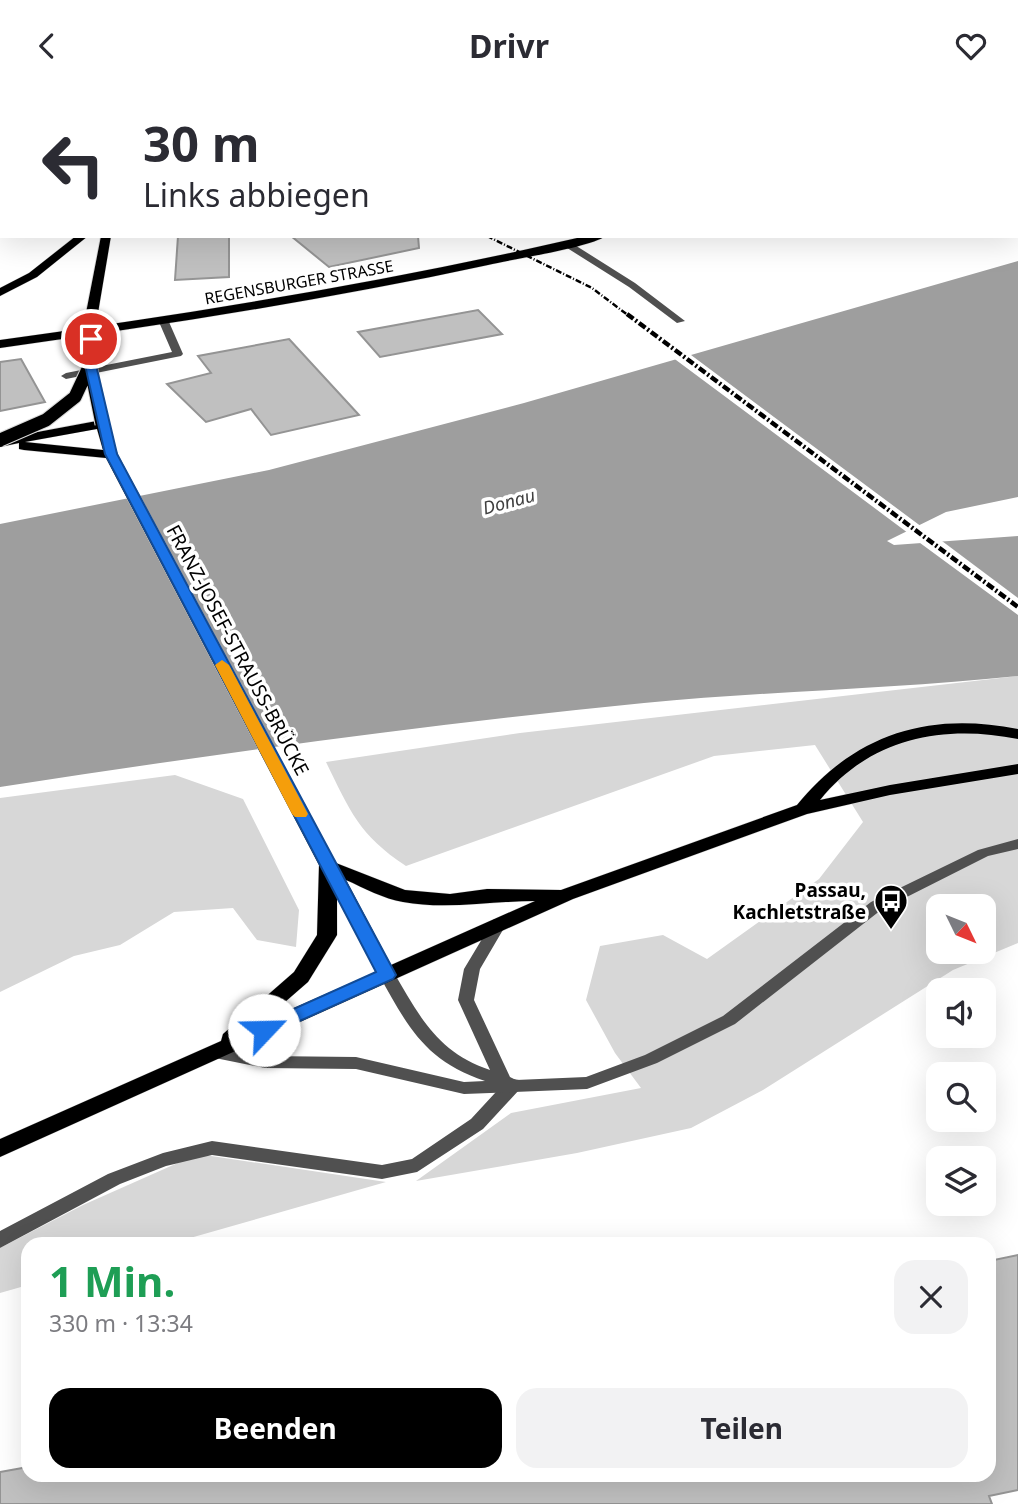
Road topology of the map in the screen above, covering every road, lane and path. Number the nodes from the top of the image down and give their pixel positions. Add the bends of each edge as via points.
1 (80, 238) edge
2 (547, 238) edge
3 (593, 238) edge
4 (107, 239) edge
5 (564, 245) junction
6 (0, 293) edge
7 (680, 321) dead end
8 (164, 322) junction
9 (0, 344) edge
10 (90, 365) junction
11 (66, 376) dead end
12 (102, 424) junction
13 (0, 443) edge
14 (111, 454) junction
15 (1018, 734) edge
16 (1018, 769) edge
17 (803, 809) junction
18 (1018, 844) edge
19 (328, 866) junction
20 (566, 895) junction
21 (499, 923) junction
22 (387, 975) junction
23 (215, 1052) junction
24 (508, 1083) junction
25 (0, 1148) edge
26 (0, 1240) edge

1 - 6 main road via 33,275
2 - 5 main road
3 - 5 main road, REGENSBURGER STRASSE
4 - 10 main road, bridge via 92,313
5 - 7 street via 632,285
5 - 8 main road, REGENSBURGER STRASSE via 444,272
8 - 9 main road, REGENSBURGER STRASSE
8 - 11 street via 178,354
10 - 12 main road, FRANZ-JOSEF-STRAUSS-BRÜCKE, bridge
10 - 13 main road, bridge via 75,397 46,420
12 - 13 main road
12 - 14 main road, FRANZ-JOSEF-STRAUSS-BRÜCKE
13 - 14 main road
14 - 19 main road, FRANZ-JOSEF-STRAUSS-BRÜCKE
15 - 17 main road via 974,727 932,729 886,740 820,784
16 - 17 main road
17 - 20 main road
18 - 24 street via 983,853 876,906 729,1020 651,1059 587,1083
19 - 20 main road via 402,896 450,900
19 - 22 main road, FRANZ-JOSEF-STRAUSS-BRÜCKE
19 - 23 main road via 327,935 301,977
20 - 21 main road
21 - 22 main road
21 - 24 street via 472,969 466,1000
22 - 23 main road
22 - 24 street via 413,1020 443,1053 465,1068
23 - 24 street via 265,1062 356,1063 464,1088
23 - 25 main road
24 - 26 street via 477,1123 417,1165 382,1172 212,1148 114,1179

